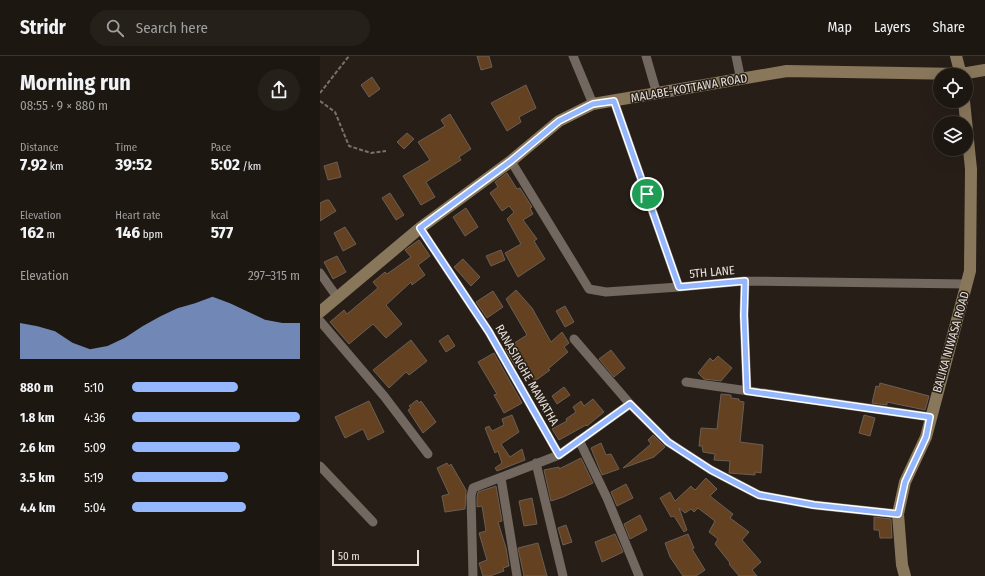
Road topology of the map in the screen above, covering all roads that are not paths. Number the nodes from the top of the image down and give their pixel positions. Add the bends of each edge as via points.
1 (572, 56) edge
2 (646, 56) edge
3 (736, 56) edge
4 (956, 56) edge
5 (959, 68) edge
6 (985, 70) edge
7 (973, 72) edge
8 (933, 74) edge
9 (740, 80) junction
10 (657, 94) junction
11 (614, 101) junction
12 (593, 104) junction
13 (965, 108) edge
14 (511, 161) junction
15 (420, 228) junction
16 (320, 274) edge
17 (745, 281) junction
18 (967, 284) junction
19 (679, 287) junction
20 (337, 297) junction
21 (320, 312) edge
22 (320, 321) edge
23 (574, 339) dead end
24 (686, 382) dead end
25 (747, 391) junction
26 (630, 404) junction
27 (930, 417) junction
28 (579, 440) junction
29 (428, 454) dead end
30 (559, 455) junction
31 (536, 464) junction
32 (320, 466) edge
33 (501, 478) junction
34 (898, 514) junction
35 (372, 522) dead end
36 (473, 576) edge
37 (517, 576) edge
38 (563, 576) edge
39 (640, 576) edge
40 (905, 576) edge

1 - 12 street
2 - 10 street
3 - 9 street
4 - 5 main road
6 - 7 main road, MALABE-KOTTAWA ROAD
8 - 9 main road, MALABE-KOTTAWA ROAD via 787,71
9 - 10 main road, MALABE-KOTTAWA ROAD
10 - 11 main road, MALABE-KOTTAWA ROAD
11 - 12 main road, MALABE-KOTTAWA ROAD
11 - 19 street, 5TH LANE
12 - 14 main road, MALABE-KOTTAWA ROAD via 559,121
13 - 18 main road, BALIKA NIWASA ROAD via 971,169 970,271
14 - 15 main road, MALABE-KOTTAWA ROAD
14 - 19 street via 589,289 606,292
15 - 20 main road, MALABE-KOTTAWA ROAD
15 - 30 street, RANASINGHE MAWATHA via 489,332
16 - 20 street
17 - 18 street, 5TH LANE
17 - 19 street, 5TH LANE
17 - 25 street
18 - 27 main road, BALIKA NIWASA ROAD
20 - 21 main road, MALABE-KOTTAWA ROAD
22 - 29 street via 384,396
23 - 26 street
24 - 25 street
25 - 27 street
26 - 28 street
26 - 34 street via 668,442 711,470 759,495 814,505
27 - 34 main road, BALIKA NIWASA ROAD via 926,437 905,482
28 - 30 street
28 - 39 street
30 - 31 street
31 - 33 street
31 - 38 street
32 - 35 street
33 - 36 street via 473,488
33 - 37 street
34 - 40 main road, BALIKA NIWASA ROAD

